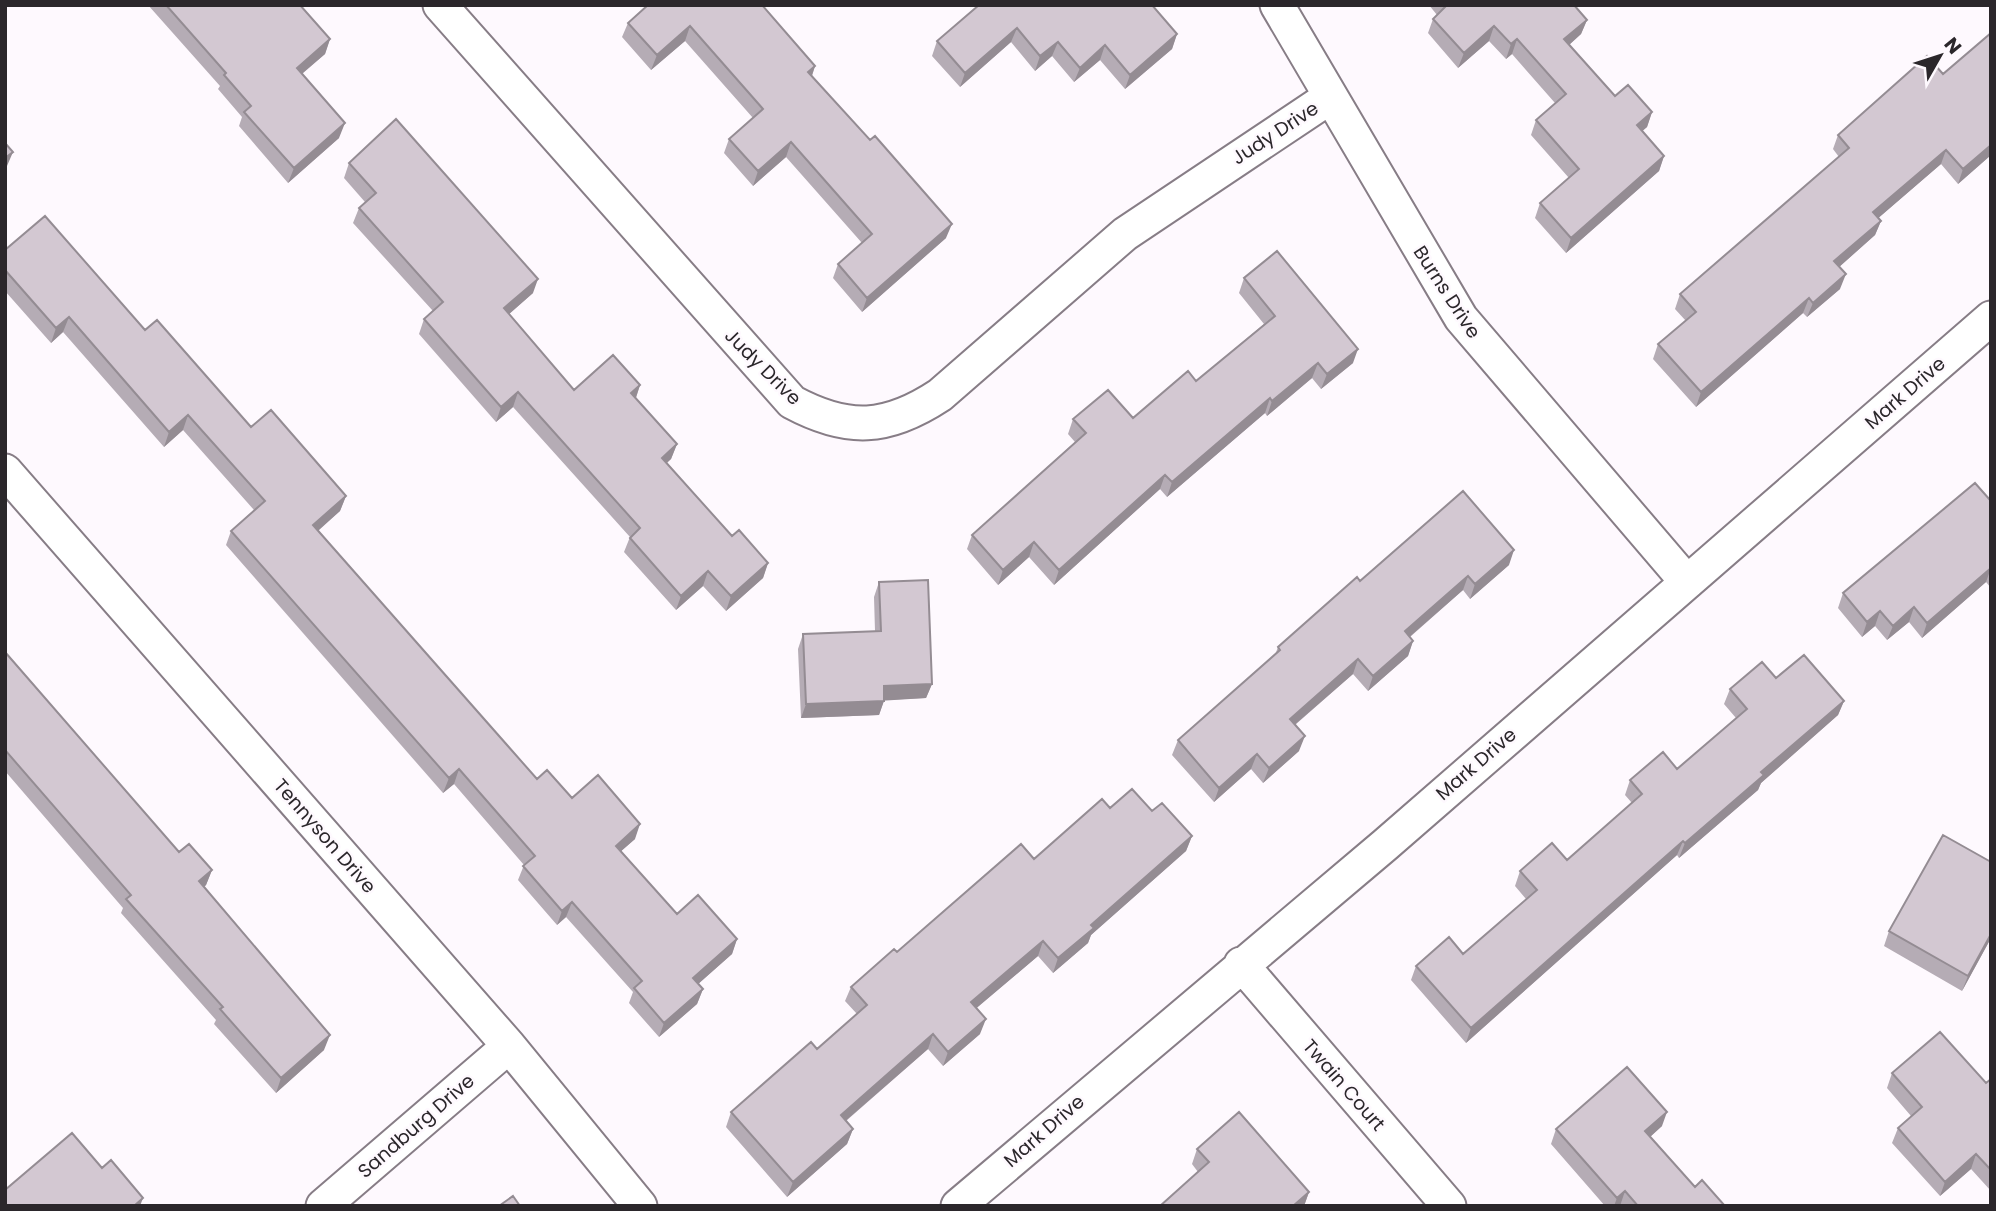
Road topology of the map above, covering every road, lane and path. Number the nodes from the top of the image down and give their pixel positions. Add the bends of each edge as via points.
1 (440, 5) edge
2 (1277, 5) edge
3 (1330, 97) junction
4 (1991, 318) edge
5 (5, 471) edge
6 (1686, 581) junction
7 (1241, 964) junction
8 (509, 1046) junction
9 (323, 1206) edge
10 (640, 1206) edge
11 (958, 1206) edge
12 (1449, 1206) edge

1 - 3 street, Judy Drive via 792,402 819,416 849,423 894,419 940,395 1125,233
2 - 3 street, Burns Drive
3 - 6 street, Burns Drive via 1461,318
4 - 6 street, Mark Drive
5 - 8 street, Tennyson Drive
6 - 7 street, Mark Drive via 1385,845
7 - 11 street, Mark Drive
7 - 12 street, Twain Court
8 - 9 street, Sandburg Drive
8 - 10 street, Tennyson Drive

